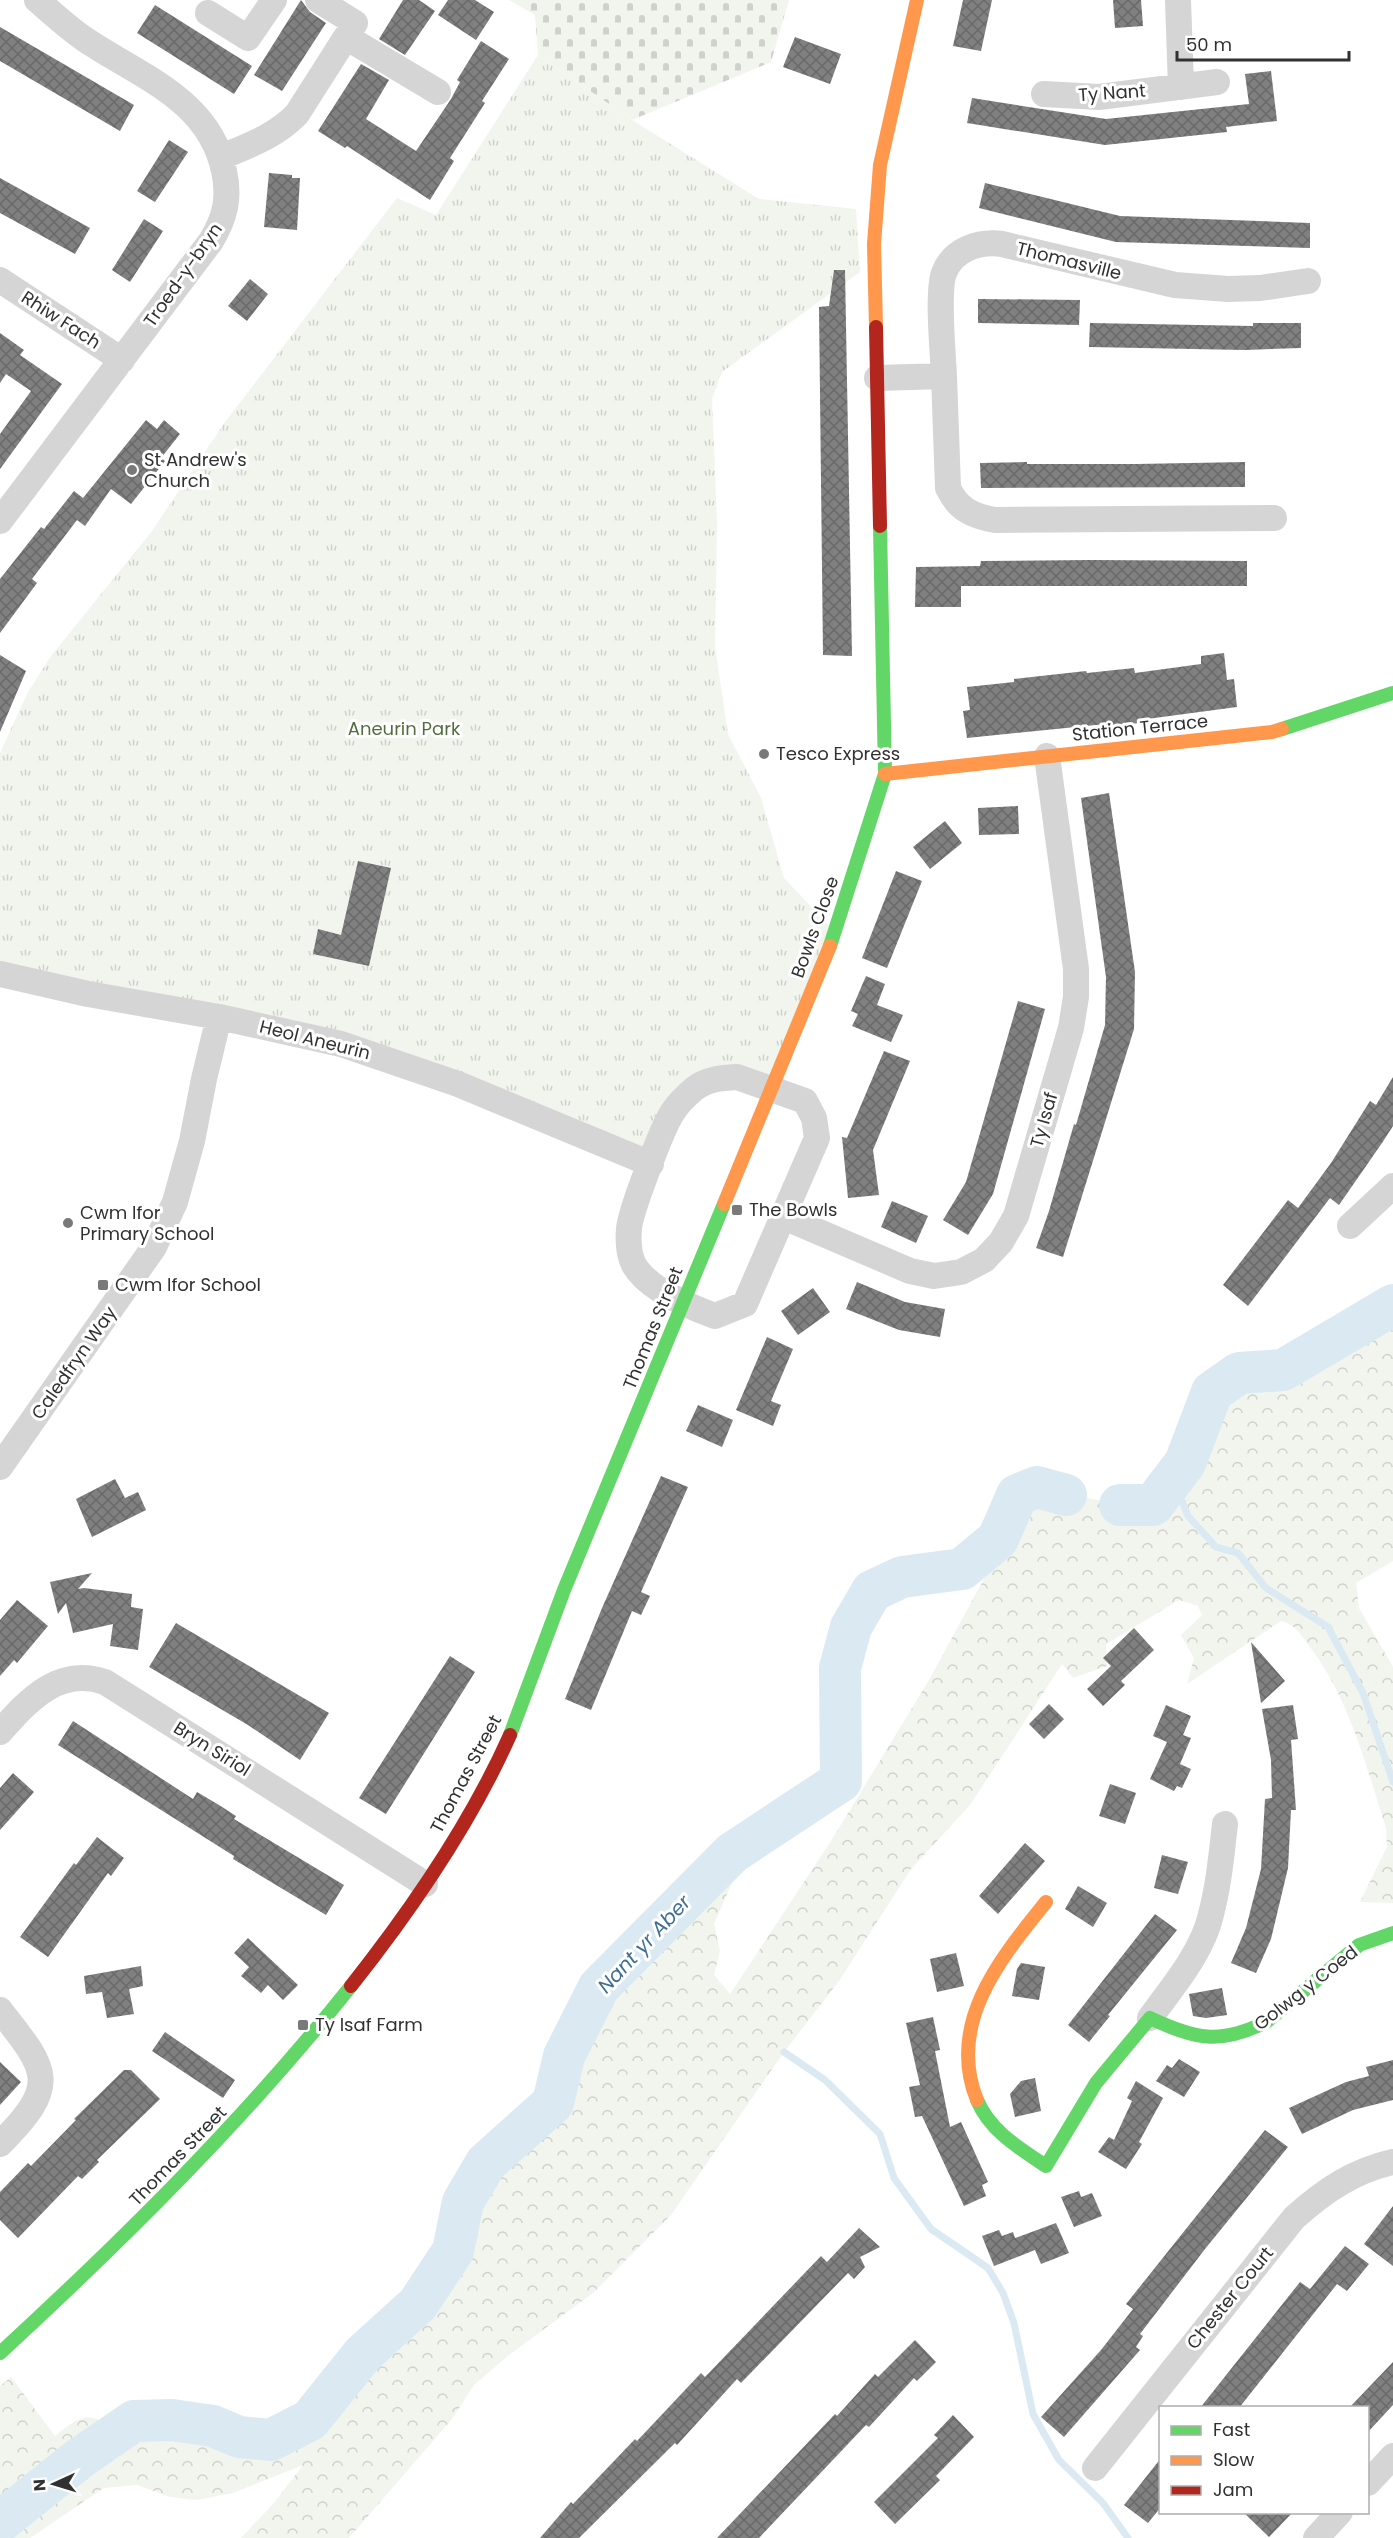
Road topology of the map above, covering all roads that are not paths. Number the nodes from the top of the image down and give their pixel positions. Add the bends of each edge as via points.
1 (274, 0) edge
2 (318, 0) edge
3 (917, 0) edge
4 (1178, 0) edge
5 (45, 3) edge
6 (208, 13) dead end
7 (346, 37) junction
8 (1216, 82) dead end
9 (1181, 87) junction
10 (438, 92) dead end
11 (1044, 94) dead end
12 (221, 158) junction
13 (0, 280) edge
14 (1308, 280) dead end
15 (122, 360) junction
16 (944, 376) junction
17 (877, 378) junction
18 (1274, 518) dead end
19 (0, 521) edge
20 (1393, 693) edge
21 (1047, 756) junction
22 (885, 774) junction
23 (0, 974) edge
24 (219, 1017) junction
25 (771, 1089) junction
26 (651, 1164) junction
27 (1393, 1186) edge
28 (784, 1217) junction
29 (1350, 1226) dead end
30 (682, 1304) junction
31 (0, 1467) edge
32 (0, 1732) edge
33 (1225, 1824) dead end
34 (425, 1884) junction
35 (1046, 1902) dead end
36 (1393, 1933) edge
37 (0, 2010) edge
38 (1150, 2018) junction
39 (0, 2144) edge
40 (1393, 2162) edge
41 (0, 2353) edge
42 (1393, 2456) edge
43 (1095, 2468) dead end
44 (1369, 2482) edge
45 (1338, 2514) edge
46 (1316, 2538) edge

1 - 6 street via 248,38
2 - 7 street via 355,23
3 - 17 main road, Bowls Close via 880,165 874,244
4 - 9 street
5 - 12 street, Troed-y-bryn via 82,37 185,103 208,131
7 - 10 street
7 - 12 street via 289,123
8 - 9 street, Ty Nant
9 - 11 street, Ty Nant via 1100,97
12 - 15 street, Troed-y-bryn via 227,202 219,229
13 - 15 street, Rhiw Fach
14 - 16 street, Thomasville via 1260,288 1175,285 1002,244 977,244 953,259 944,273
15 - 19 street, Troed-y-bryn
16 - 17 street
16 - 18 street, Thomasville via 948,488 961,508 971,514 995,520
17 - 22 main road, Bowls Close
20 - 21 main road, Station Terrace via 1272,732
21 - 22 main road, Station Terrace
21 - 28 street, Ty Isaf via 1076,969 1076,997 1071,1028 1016,1216 1001,1242 984,1260 961,1272 934,1276 910,1271
22 - 25 main road, Bowls Close via 836,933
23 - 24 street, Heol Aneurin
24 - 26 street, Heol Aneurin via 341,1044 458,1084
24 - 31 street, Caledfryn Way via 175,1202 154,1246
25 - 26 street via 737,1077 711,1079 702,1084 672,1112
25 - 28 street via 805,1101 814,1118 817,1138
25 - 30 main road, Thomas Street
26 - 30 street via 628,1227 629,1250 635,1266
27 - 29 street
28 - 30 street via 745,1304 715,1316
30 - 34 main road, Thomas Street via 503,1749 460,1830
32 - 34 street, Bryn Siriol via 30,1699 46,1688 80,1678 105,1682
33 - 38 street via 1217,1890 1206,1930 1188,1965
34 - 41 main road, Thomas Street via 349,1990 238,2121 73,2287
35 - 38 main road via 998,1964 974,2017 969,2070 973,2090 994,2127 1046,2166 1096,2083
36 - 38 main road, Golwg y Coed via 1359,1945 1249,2032 1218,2039 1199,2038
37 - 39 street via 35,2056 41,2077 28,2114
40 - 43 street, Chester Court via 1356,2173 1336,2184 1294,2218
42 - 44 street
45 - 46 street

